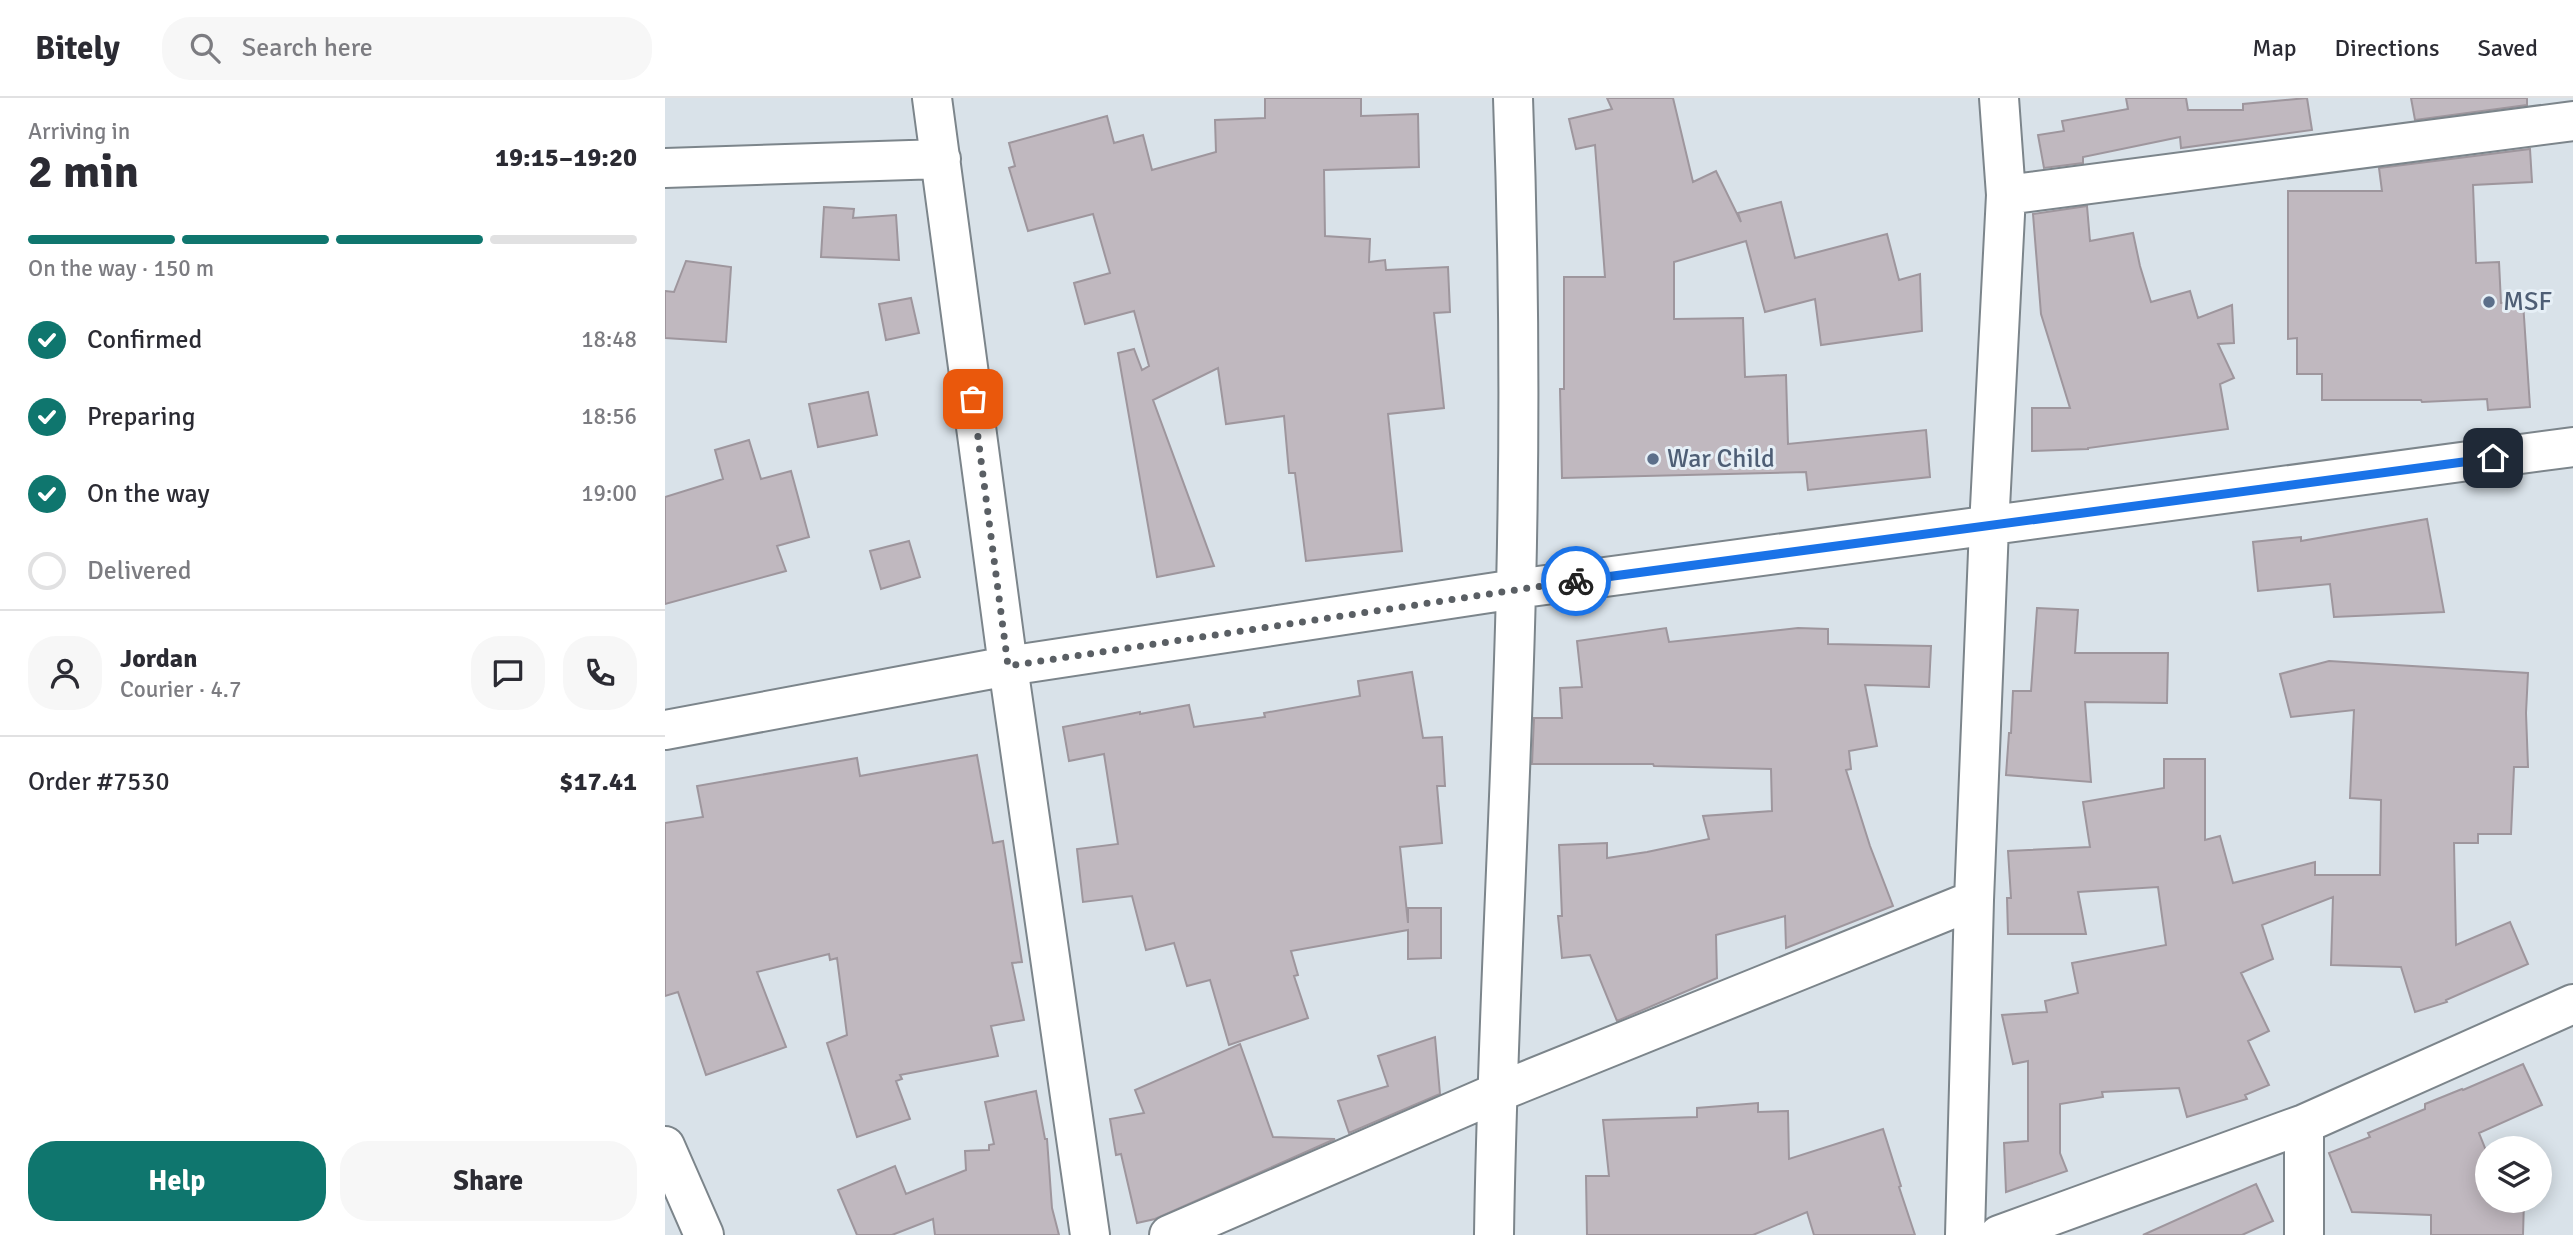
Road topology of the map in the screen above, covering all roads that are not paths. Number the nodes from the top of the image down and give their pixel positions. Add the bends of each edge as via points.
1 (932, 98) edge
2 (1513, 98) edge
3 (1999, 98) edge
4 (2573, 121) edge
5 (940, 159) junction
6 (665, 168) edge
7 (2006, 195) junction
8 (2573, 447) edge
9 (1989, 527) junction
10 (1516, 589) junction
11 (1008, 666) junction
12 (665, 730) edge
13 (1974, 900) junction
14 (2573, 1004) edge
15 (1496, 1093) junction
16 (2304, 1124) junction
17 (665, 1146) edge
18 (704, 1235) edge
19 (1090, 1235) edge
20 (1169, 1235) edge
21 (1494, 1235) edge
22 (1965, 1235) edge
23 (1999, 1235) edge
24 (2304, 1235) edge

1 - 5 street
2 - 10 street
3 - 7 street
4 - 7 street
5 - 6 street
5 - 11 street
7 - 9 street
8 - 9 street
9 - 10 street
9 - 13 street
10 - 11 street
10 - 15 street
11 - 12 street
11 - 19 street
13 - 15 street
13 - 22 street
14 - 16 street
15 - 20 street
15 - 21 street
16 - 23 street
16 - 24 street
17 - 18 street

